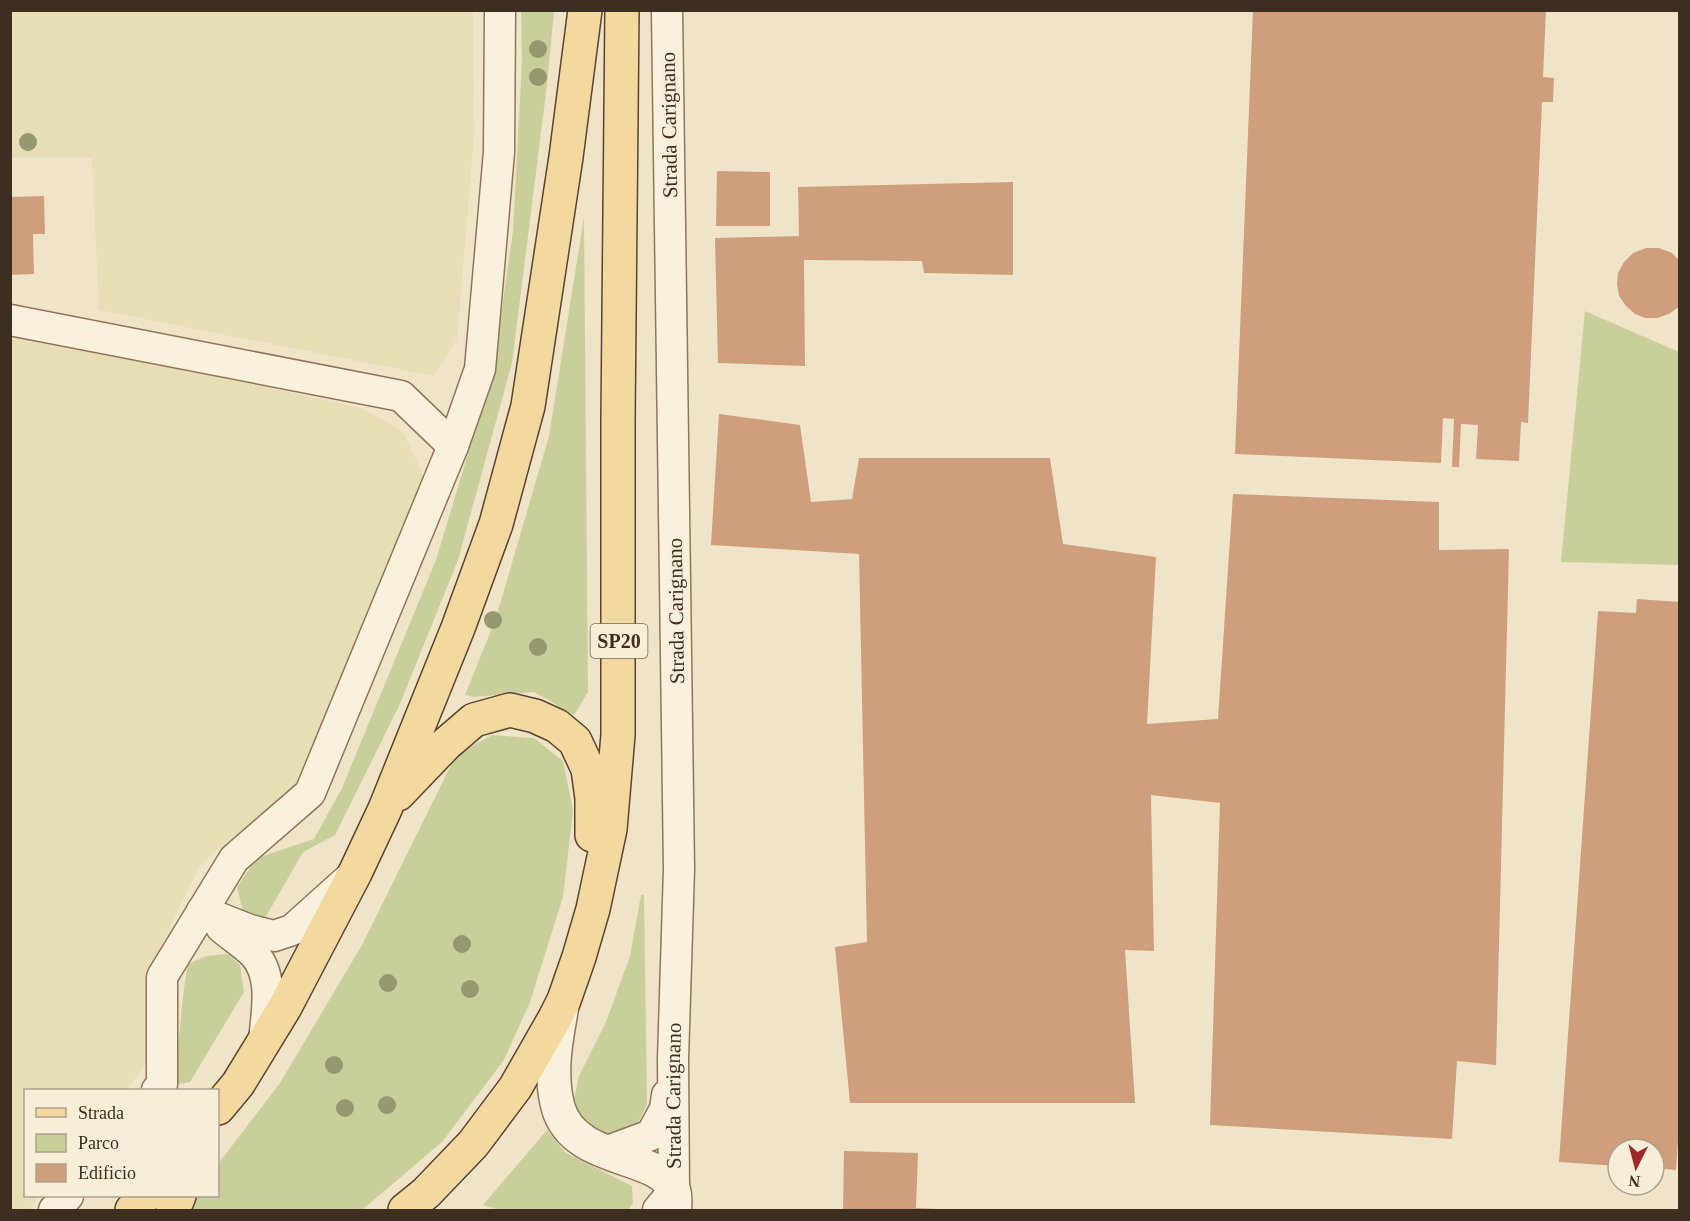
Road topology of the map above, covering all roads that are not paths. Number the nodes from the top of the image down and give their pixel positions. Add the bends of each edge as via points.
1 (500, 10) edge
2 (585, 10) edge
3 (622, 10) edge
4 (667, 10) edge
5 (10, 320) edge
6 (453, 446) junction
7 (385, 809) junction
8 (355, 873) junction
9 (593, 909) junction
10 (202, 911) junction
11 (564, 1000) junction
12 (264, 1042) junction
13 (673, 1059) junction
14 (158, 1089) edge
15 (228, 1096) edge
16 (219, 1119) edge
17 (604, 1152) junction
18 (67, 1197) edge
19 (144, 1197) edge
20 (669, 1204) edge
21 (54, 1210) edge
22 (132, 1210) edge
23 (405, 1210) edge

1 - 6 street via 499,152 480,369
2 - 7 main road, SP20 via 528,406 496,524
3 - 9 main road, SP20 via 618,735 610,829
4 - 13 street, Strada Carignano via 679,869
5 - 6 street via 401,396
6 - 10 street via 310,793 234,859
7 - 8 main road, SP20
7 - 9 main road, SP20 via 474,720 510,710 557,726 575,741 588,769
8 - 10 street via 292,930 274,936
8 - 12 main road, SP20
9 - 11 main road, SP20
10 - 12 street via 255,955 264,971 268,993
10 - 14 street via 162,977 162,1084
11 - 17 street via 553,1074 558,1108 582,1142
11 - 23 main road, SP20 via 508,1098 473,1144
12 - 15 main road, SP20
13 - 17 street via 665,1109 651,1136
13 - 20 street, Strada Carignano
15 - 16 main road, SP20
17 - 20 street via 652,1168 667,1180
18 - 21 street
19 - 22 main road

